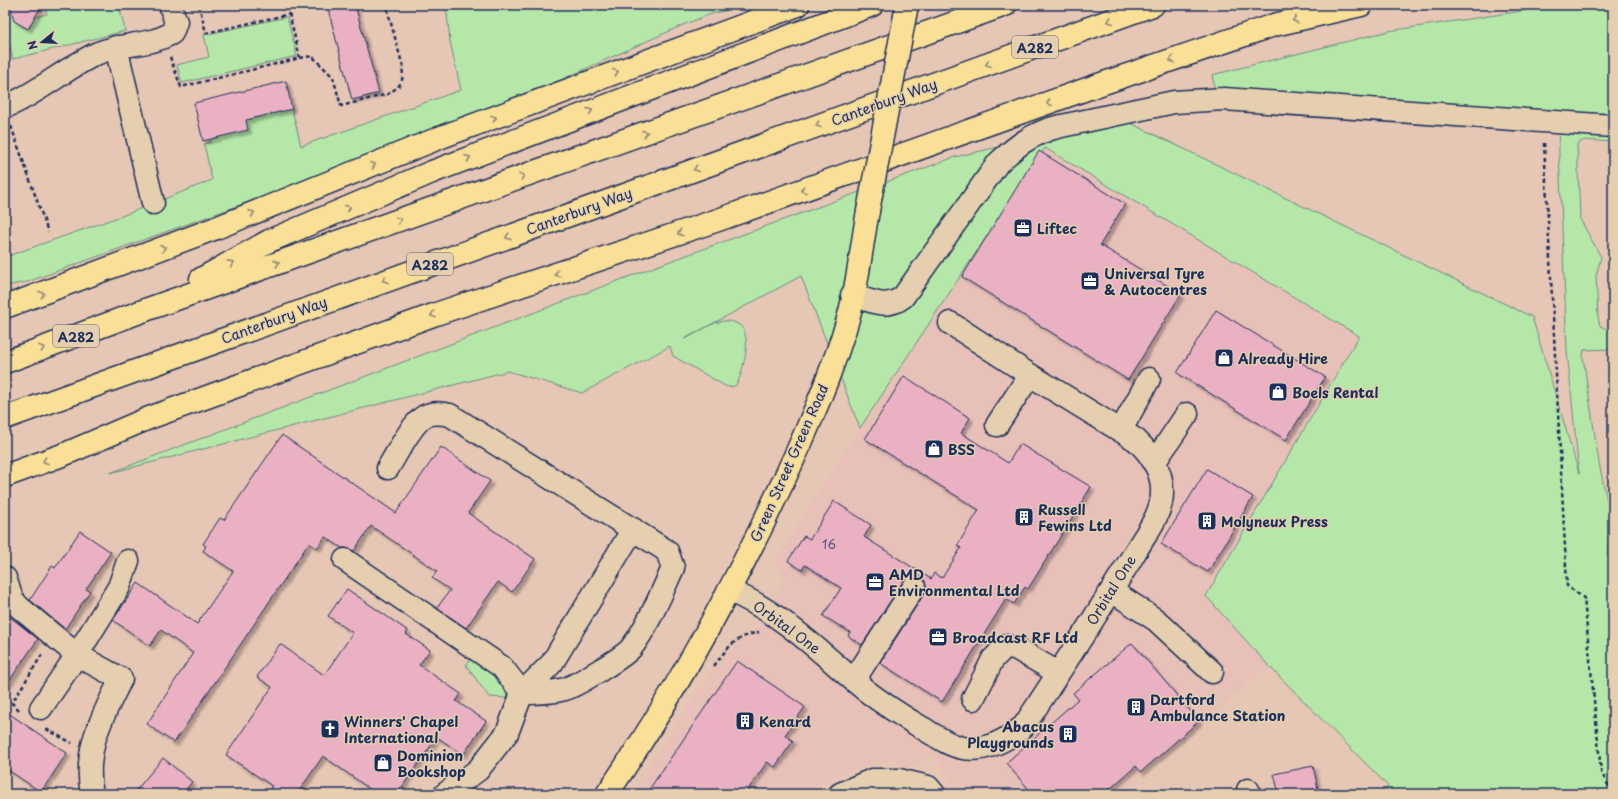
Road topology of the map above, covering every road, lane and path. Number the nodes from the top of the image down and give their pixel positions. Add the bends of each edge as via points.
1 (170, 5) edge
2 (200, 5) edge
3 (287, 5) edge
4 (386, 5) edge
5 (798, 5) edge
6 (872, 5) edge
7 (907, 5) edge
8 (1005, 5) edge
9 (1360, 5) edge
10 (1153, 6) edge
11 (290, 14) junction
12 (116, 47) junction
13 (166, 54) dead end
14 (300, 58) junction
15 (8, 116) edge
16 (1544, 122) junction
17 (1613, 126) edge
18 (153, 203) dead end
19 (48, 232) dead end
20 (852, 295) junction
21 (5, 307) edge
22 (148, 309) junction
23 (950, 322) dead end
24 (5, 362) edge
25 (1030, 375) junction
26 (1149, 378) dead end
27 (1187, 414) dead end
28 (5, 418) edge
29 (997, 425) dead end
30 (1121, 430) junction
31 (1154, 463) junction
32 (388, 468) dead end
33 (5, 476) edge
34 (633, 529) junction
35 (345, 560) dead end
36 (128, 561) dead end
37 (5, 578) edge
38 (914, 587) dead end
39 (730, 591) junction
40 (1112, 591) junction
41 (766, 632) dead end
42 (77, 655) junction
43 (711, 669) dead end
44 (1212, 672) dead end
45 (1058, 674) junction
46 (854, 680) junction
47 (522, 693) junction
48 (973, 699) dead end
49 (41, 708) dead end
50 (92, 794) edge
51 (444, 794) edge
52 (607, 794) edge
53 (840, 794) edge
54 (934, 794) edge
55 (1613, 794) edge

1 - 12 street via 176,22 172,33 157,39
2 - 11 path via 206,33
3 - 11 path
4 - 14 path via 403,67 402,81 388,94 341,106 333,77 312,56
21 -> 5 main road via 216,228 444,136
22 -> 6 main road via 269,241 432,172
7 - 20 main road, Green Street Green Road, bridge
22 -> 8 main road, A282
9 -> 33 main road via 1274,25 711,222 429,317 156,415
10 -> 28 main road, Canterbury Way / A282
11 - 14 path
12 - 15 street via 88,59 29,96
12 - 18 street
13 - 14 path via 172,61 181,87
15 - 19 path
16 - 17 street
16 - 20 street via 1224,99 1174,102 1057,127 1038,132 1013,148 998,163 904,297 895,304 885,305
16 - 55 path via 1567,586 1584,598 1601,772
20 - 39 main road, Green Street Green Road via 845,327 815,411
24 -> 22 main road, A282
23 - 25 street, Orbital One
25 - 29 street
25 - 30 street, Orbital One
26 - 30 street
27 - 31 street
30 - 31 street, Orbital One via 1149,452
31 - 40 street, Orbital One via 1158,468 1162,493 1160,507
32 - 34 street via 424,417 437,413 450,414
34 - 47 street via 552,663
34 - 47 street via 667,551 673,568 631,648 613,662 566,689
35 - 47 street via 502,667
36 - 42 street via 119,587
37 - 42 street via 12,599 19,608
38 - 46 street
39 - 46 street, Orbital One via 762,606 805,638
39 - 52 main road, Green Street Green Road via 689,664
40 - 44 street via 1156,620
40 - 45 street, Orbital One
41 - 43 path via 745,635 735,641
42 - 49 street
42 - 50 street via 121,679 96,733 91,750
45 - 46 street, Orbital One via 1024,726 1010,737 977,748 963,748 950,744 906,719
45 - 48 street via 1017,648 1006,646 993,659
47 - 51 street via 502,739 478,770
53 - 54 street via 872,780 899,780 928,787

